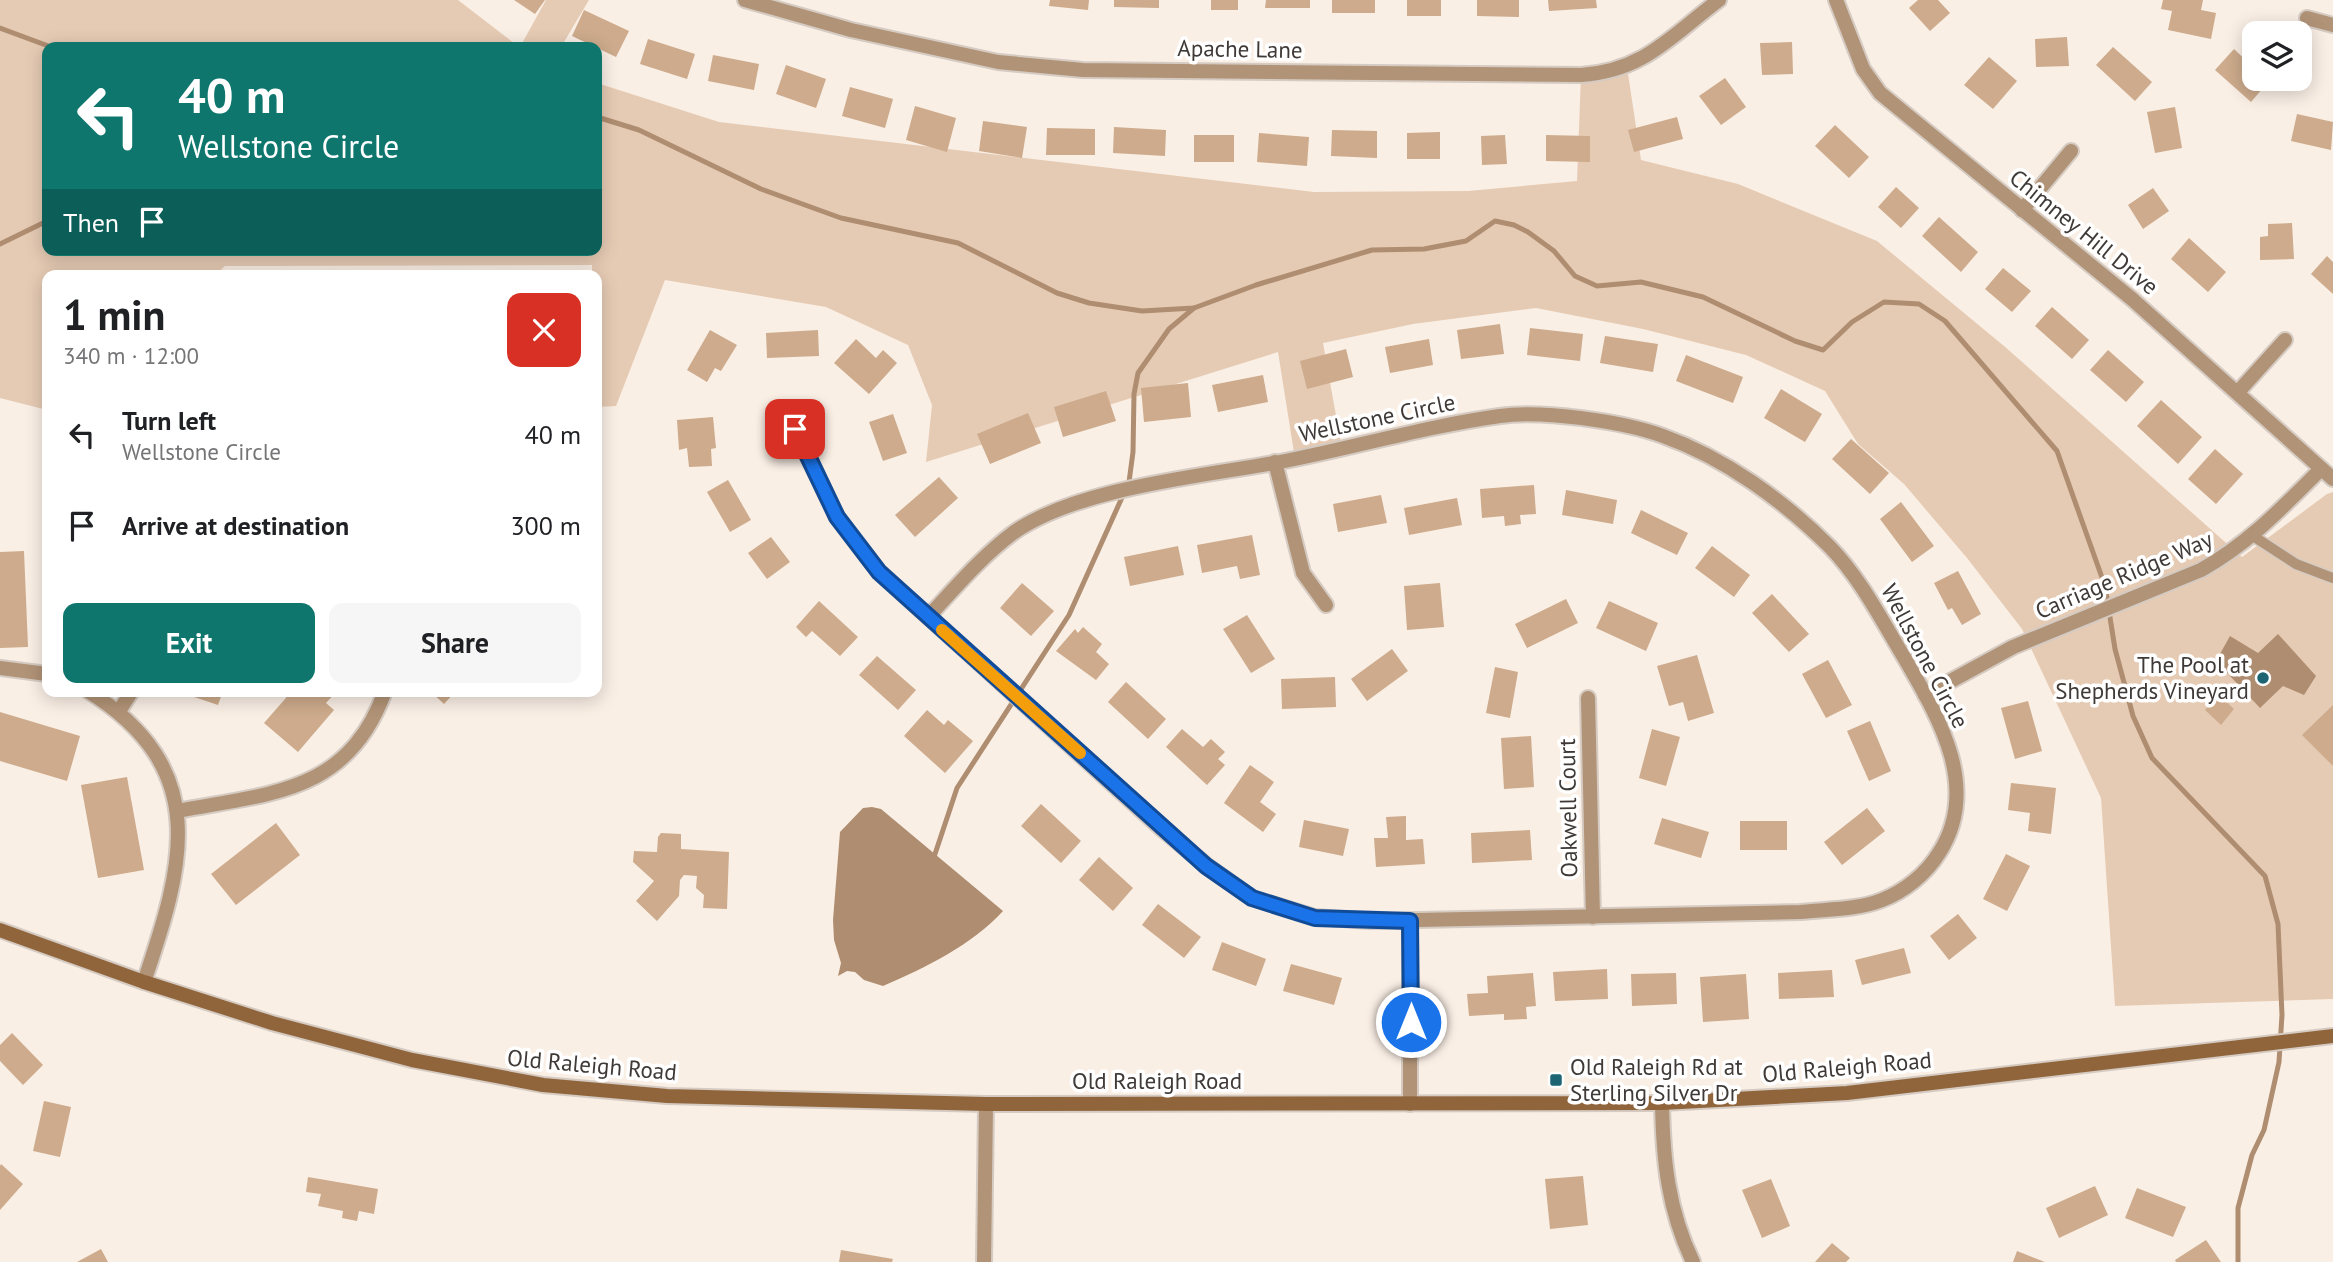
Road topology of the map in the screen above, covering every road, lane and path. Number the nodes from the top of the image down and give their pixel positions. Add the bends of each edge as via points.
1 (745, 0) edge
2 (1719, 0) edge
3 (1836, 0) edge
4 (2306, 18) dead end
5 (2333, 25) edge
6 (2071, 151) dead end
7 (2022, 210) junction
8 (2285, 340) dead end
9 (2238, 392) junction
10 (795, 429) dead end
11 (1275, 462) junction
12 (2321, 469) junction
13 (2333, 479) edge
14 (2253, 536) junction
15 (2333, 578) edge
16 (1326, 605) dead end
17 (928, 617) junction
18 (0, 668) edge
19 (42, 673) edge
20 (1925, 695) junction
21 (98, 697) edge
22 (128, 697) edge
23 (382, 697) edge
24 (1588, 698) dead end
25 (119, 710) junction
26 (178, 811) junction
27 (1593, 917) junction
28 (1410, 921) junction
29 (0, 930) edge
30 (144, 982) junction
31 (2333, 1036) edge
32 (1662, 1103) junction
33 (986, 1104) junction
34 (1410, 1104) junction
35 (984, 1262) edge
36 (1693, 1262) edge

1 - 2 street, Apache Lane via 851,30 998,62 1083,70 1581,75 1627,67 1671,40
3 - 7 street, Chimney Hill Drive via 1863,69 1880,93
4 - 5 street
6 - 7 street
7 - 9 street, Chimney Hill Drive
8 - 9 street
9 - 12 street, Chimney Hill Drive
10 - 17 street, Wellstone Circle via 837,517 879,572
11 - 16 street via 1303,573
11 - 17 street, Wellstone Circle via 1120,491 1039,519 983,559
11 - 20 street, Wellstone Circle via 1502,416 1589,420 1661,435 1713,459 1760,489 1833,550 1864,589
12 - 13 street, Chimney Hill Drive
12 - 14 street, Carriage Ridge Way
14 - 15 lane via 2295,565
14 - 20 street, Carriage Ridge Way via 2201,570 2013,647
17 - 28 street, Wellstone Circle via 1161,828 1252,898 1315,918
18 - 19 street
20 - 27 street, Wellstone Circle via 1953,756 1957,803 1945,844 1933,862 1903,889 1882,901 1800,912
21 - 25 street
22 - 25 street
23 - 26 street via 359,740 318,776 286,791
24 - 27 street, Oakwell Court
25 - 26 street via 156,755
26 - 30 street via 173,887
27 - 28 street, Wellstone Circle
28 - 34 street
29 - 30 main road, Old Raleigh Road
30 - 33 main road, Old Raleigh Road via 272,1023 507,1080 667,1096
31 - 32 main road, Old Raleigh Road via 1847,1093
32 - 34 main road, Old Raleigh Road
32 - 36 street via 1669,1201
33 - 34 main road, Old Raleigh Road
33 - 35 street

